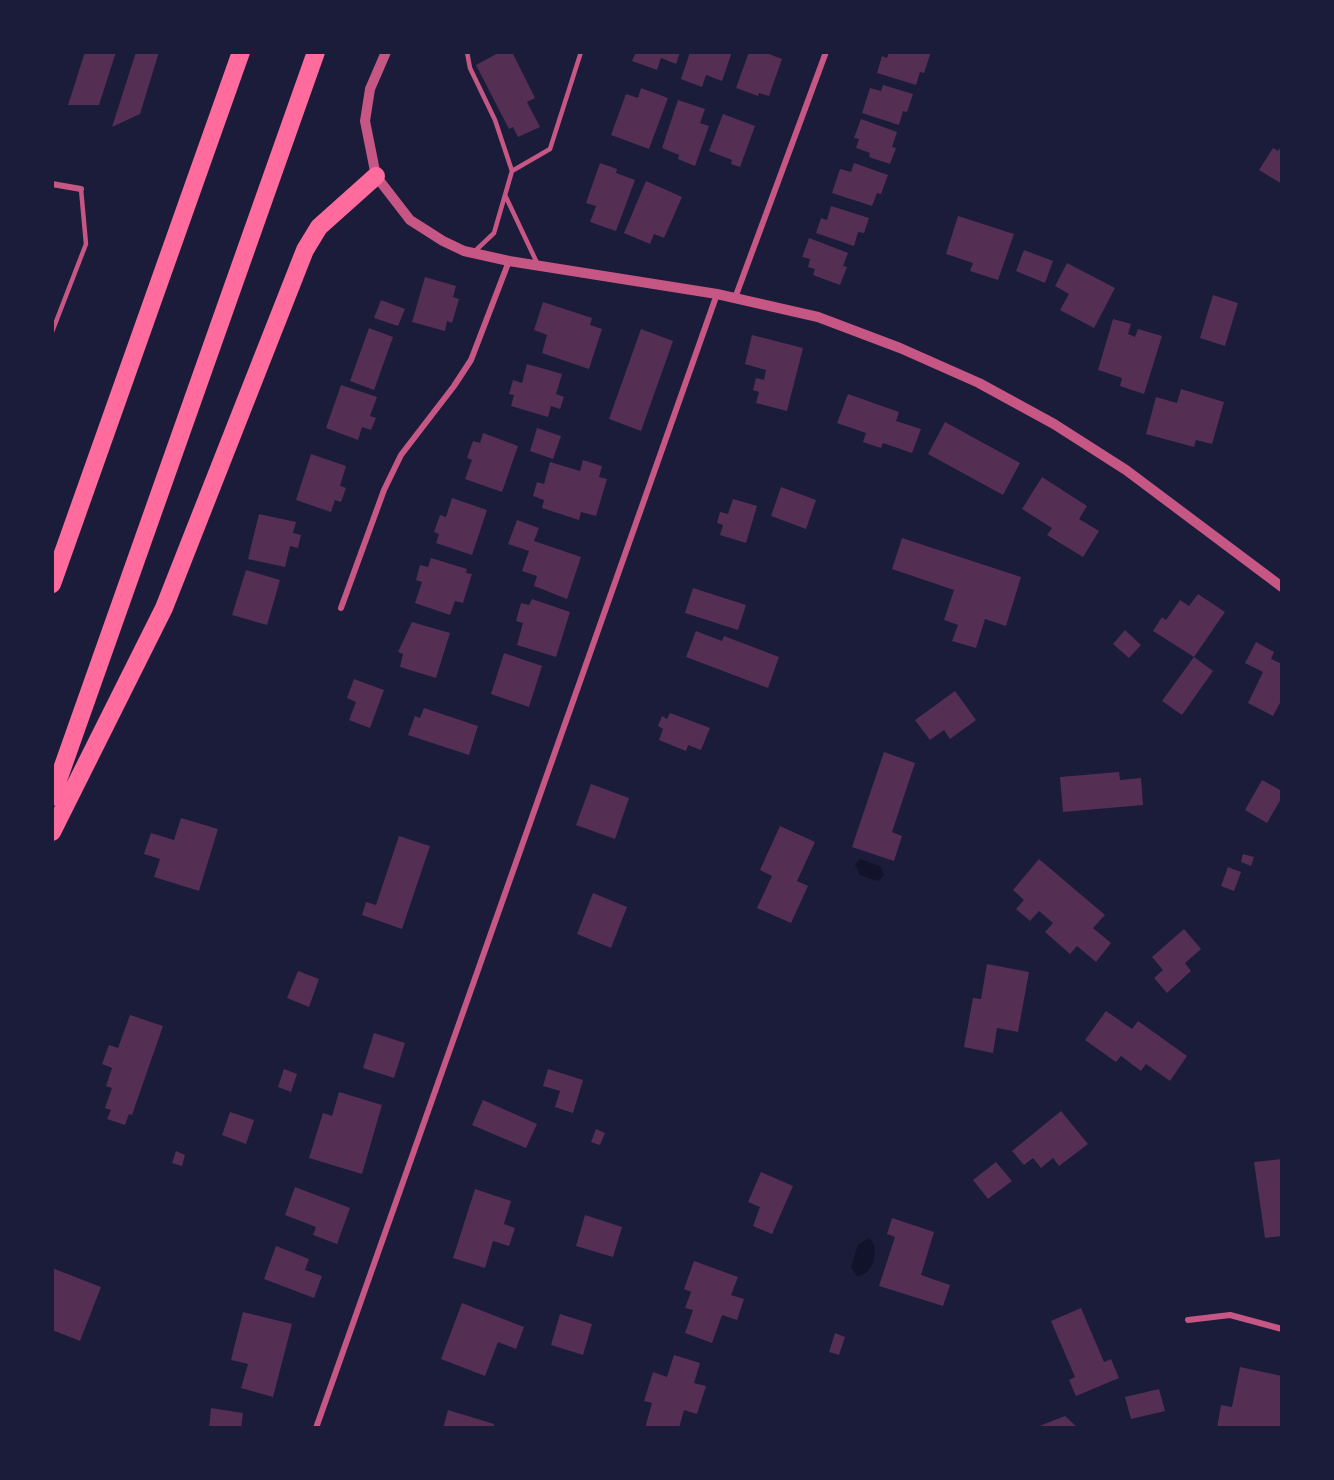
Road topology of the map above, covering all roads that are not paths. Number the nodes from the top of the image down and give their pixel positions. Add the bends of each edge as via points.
1 (241, 52) edge
2 (316, 52) edge
3 (386, 52) edge
4 (467, 52) edge
5 (581, 52) edge
6 (826, 52) edge
7 (512, 171) junction
8 (376, 176) junction
9 (52, 184) edge
10 (81, 189) joint
11 (505, 195) junction
12 (474, 253) junction
13 (509, 261) junction
14 (538, 266) junction
15 (717, 294) junction
16 (735, 298) junction
17 (52, 332) edge
18 (52, 584) edge
19 (1281, 587) edge
20 (341, 608) dead end
21 (52, 797) edge
22 (52, 832) edge
23 (1188, 1320) dead end
24 (1281, 1329) edge
25 (316, 1428) edge

1 - 18 highway
2 - 21 highway
3 - 8 street via 370,89 365,121
4 - 7 lane
5 - 7 lane via 550,149
6 - 16 street
7 - 11 lane
8 - 12 street via 410,220 443,241
8 - 22 highway via 319,227 305,250 164,608
9 - 10 street
10 - 17 lane via 86,244
11 - 12 lane via 494,233
11 - 14 lane
12 - 13 street
13 - 14 street
13 - 20 street via 471,360 406,447 384,490
14 - 15 street
15 - 16 street
15 - 25 street
16 - 19 street via 818,317 979,382 1126,470
23 - 24 street via 1230,1315

